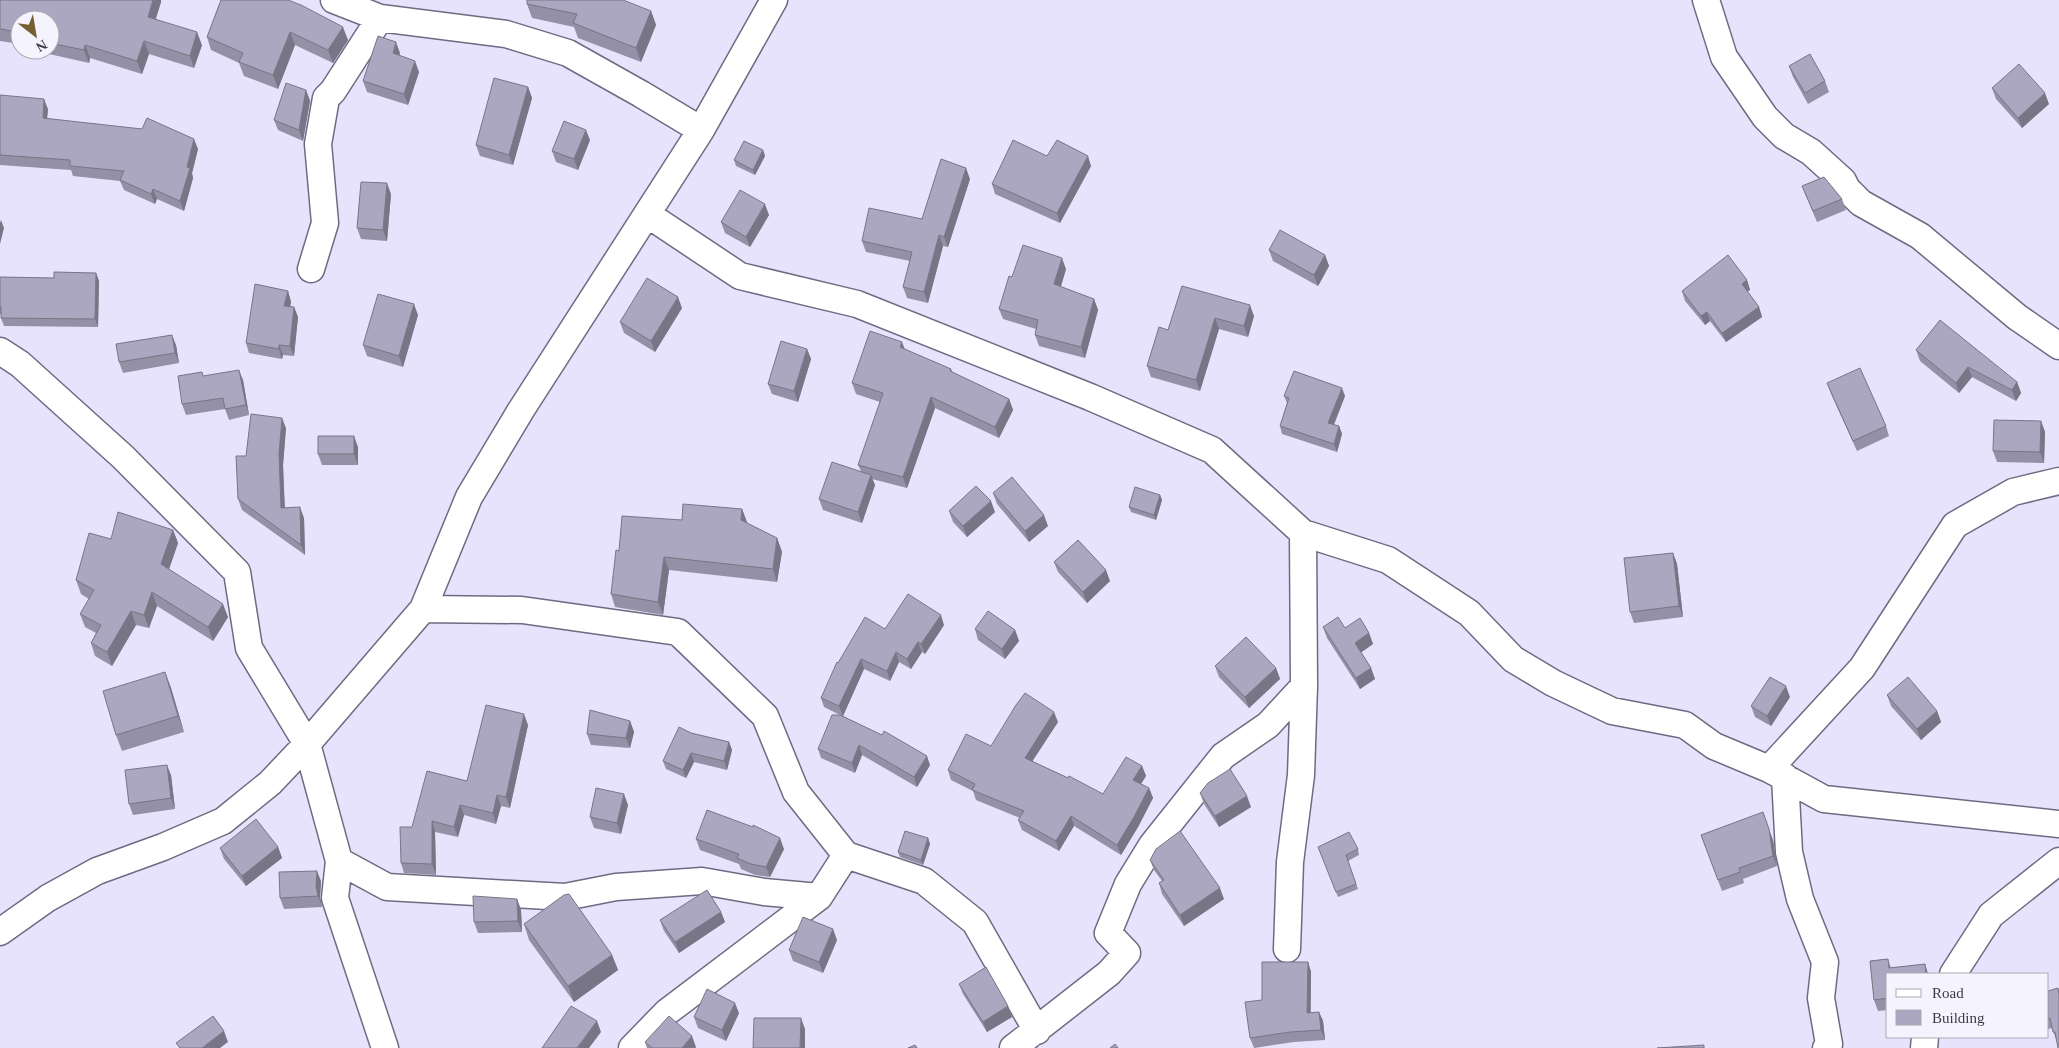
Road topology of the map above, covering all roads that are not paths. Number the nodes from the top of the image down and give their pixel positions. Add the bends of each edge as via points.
1 (334, 0) edge
2 (774, 0) edge
3 (1706, 0) edge
4 (380, 18) junction
5 (701, 130) junction
6 (647, 214) junction
7 (311, 269) dead end
8 (2059, 346) edge
9 (0, 351) edge
10 (2059, 481) edge
11 (1303, 533) junction
12 (423, 609) junction
13 (1304, 686) junction
14 (307, 744) junction
15 (1777, 773) junction
16 (2059, 824) edge
17 (846, 855) junction
18 (339, 861) junction
19 (2059, 861) edge
20 (819, 897) junction
21 (0, 932) edge
22 (1287, 949) dead end
23 (1954, 973) edge
24 (1037, 1031) junction
25 (385, 1048) edge
26 (632, 1048) edge
27 (1013, 1048) edge
28 (1826, 1048) edge

1 - 4 street
2 - 5 street
3 - 8 street via 1724,57 1765,117 1784,136 1811,152 1843,181 1861,203 1920,236 2017,317
4 - 5 street via 506,34 568,52
4 - 7 street via 326,98 318,144 325,223
5 - 6 street
6 - 11 street via 740,276 857,304 1090,397 1212,450
6 - 12 street via 469,497
9 - 14 street via 20,364 123,457 238,572 249,648
10 - 15 street via 2013,492 1954,525 1862,668
11 - 13 street
11 - 15 street via 1388,560 1469,613 1514,658 1553,683 1612,711 1685,725 1714,746
12 - 14 street
12 - 17 street via 522,610 678,632 765,716 796,792
13 - 22 street via 1300,774 1290,862
13 - 24 street via 1268,725 1223,756 1152,846 1128,884 1108,933 1127,953 1109,973
14 - 18 street
14 - 21 street via 270,783 223,821 97,871 48,898
15 - 16 street via 1824,798
15 - 28 street via 1800,899 1825,962 1821,998 1829,1044
17 - 20 street
17 - 24 street via 924,881 975,922
18 - 20 street via 387,886 565,897 616,887 702,881
18 - 25 street via 335,898
19 - 23 street via 1991,915
20 - 26 street via 666,1012
24 - 27 street

